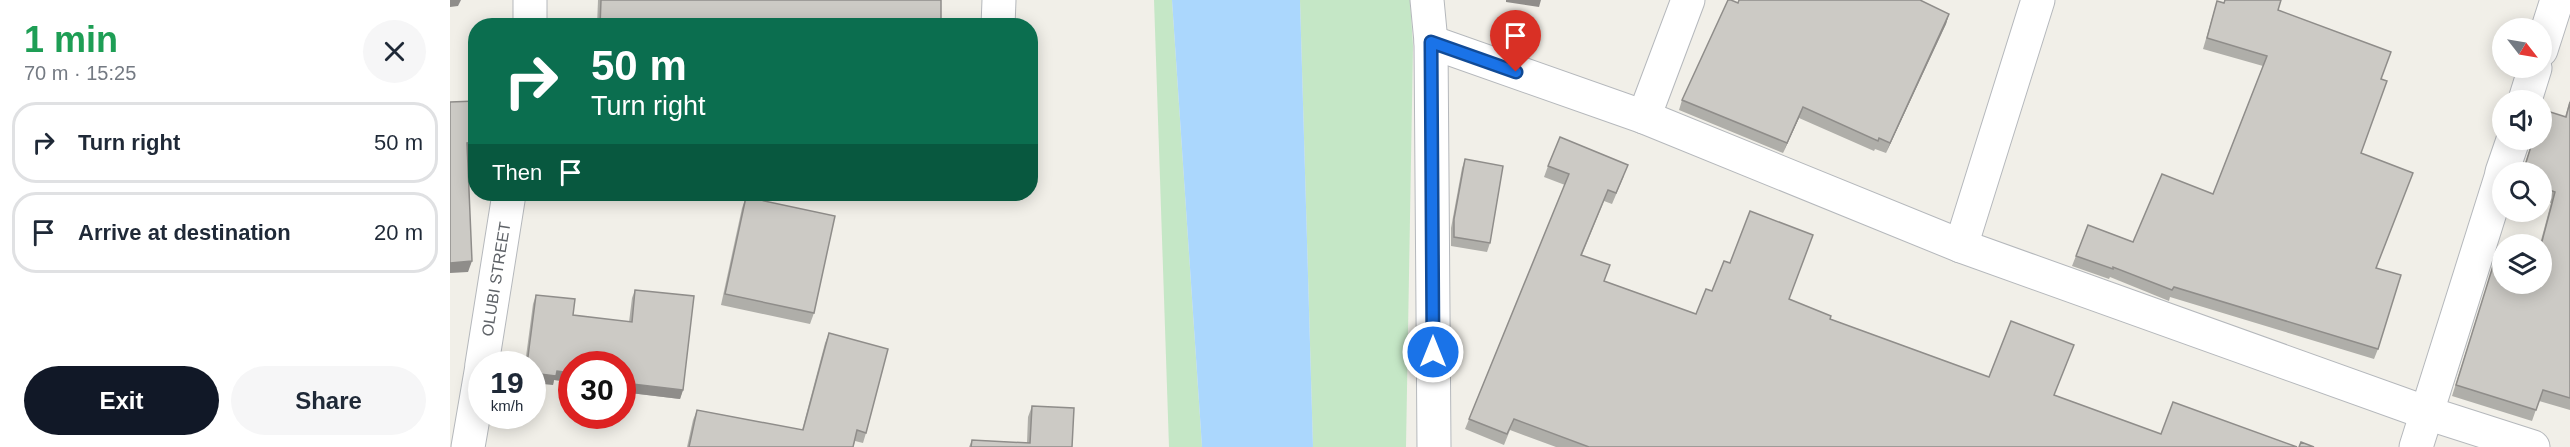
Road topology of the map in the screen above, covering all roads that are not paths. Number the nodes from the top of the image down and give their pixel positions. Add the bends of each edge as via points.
1 (530, 0) edge
2 (999, 0) edge
3 (1427, 0) edge
4 (1688, 0) edge
5 (2038, 0) edge
6 (2557, 0) edge
7 (530, 18) edge
8 (998, 18) edge
9 (2551, 18) edge
10 (1431, 42) junction
11 (1644, 117) junction
12 (508, 201) edge
13 (2492, 205) edge
14 (1961, 246) junction
15 (484, 351) edge
16 (2427, 413) junction
17 (471, 429) edge
18 (468, 447) edge
19 (1434, 447) edge
20 (2416, 447) edge
21 (2533, 447) edge

1 - 7 street
2 - 8 street
3 - 10 street
4 - 11 street
5 - 14 street
6 - 9 street
10 - 11 street
10 - 19 street
11 - 14 street
12 - 15 street, OLUBI STREET
13 - 16 street
14 - 16 street
16 - 20 street
16 - 21 street
17 - 18 street, OLUBI STREET

